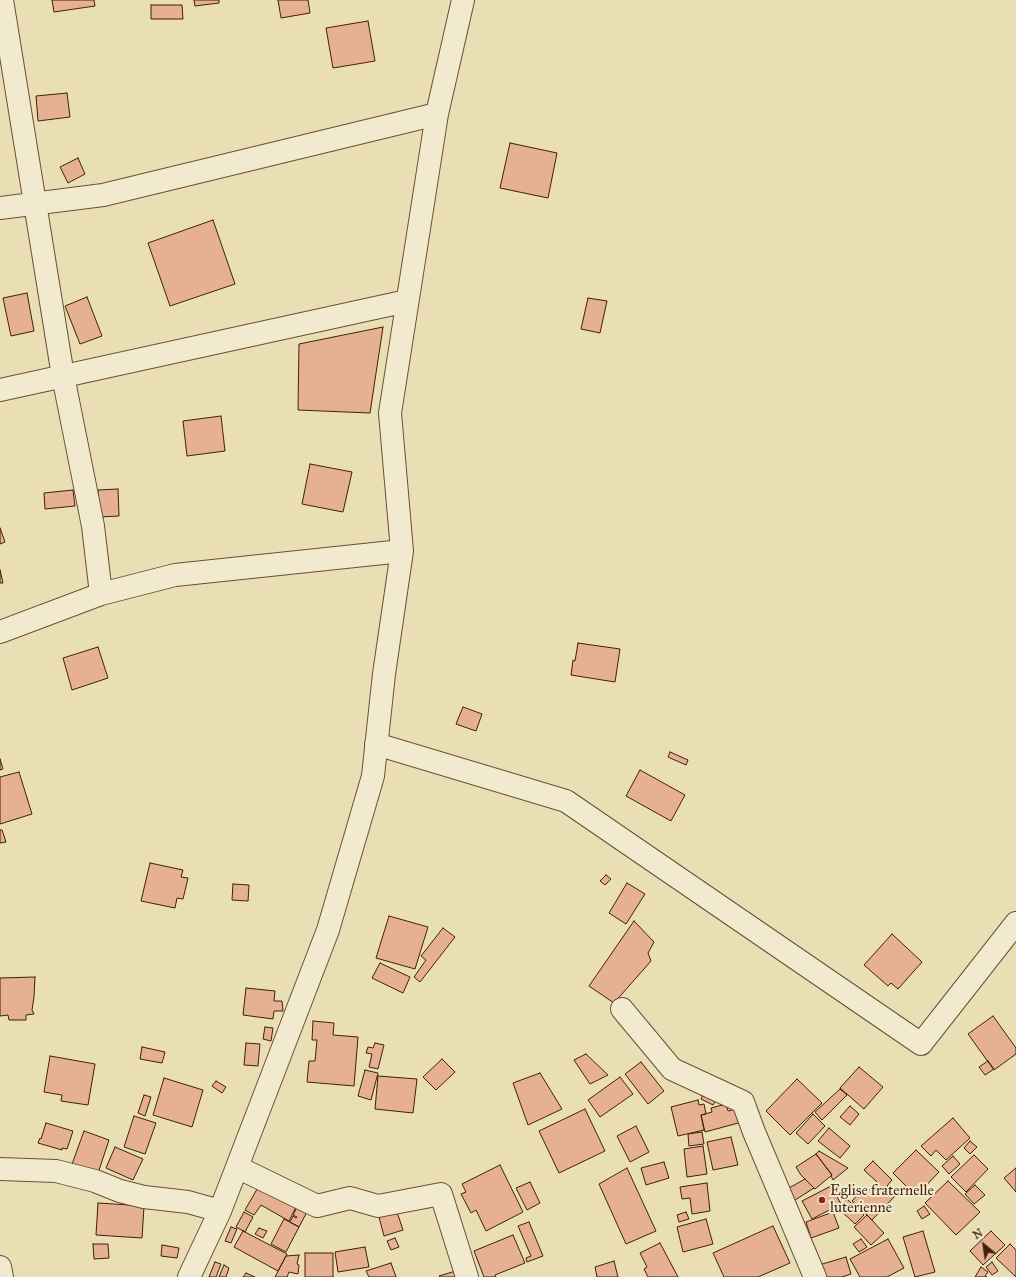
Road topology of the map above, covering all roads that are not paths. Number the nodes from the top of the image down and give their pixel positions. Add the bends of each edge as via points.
1 (2, 0) edge
2 (463, 0) edge
3 (437, 114) junction
4 (36, 203) junction
5 (0, 208) edge
6 (407, 301) junction
7 (63, 376) junction
8 (0, 390) edge
9 (402, 551) junction
10 (101, 594) junction
11 (0, 632) edge
12 (376, 744) junction
13 (1016, 923) edge
14 (622, 1009) dead end
15 (237, 1167) junction
16 (0, 1169) edge
17 (220, 1211) junction
18 (0, 1267) edge
19 (2, 1277) edge
20 (189, 1277) edge
21 (467, 1277) edge
22 (815, 1277) edge

1 - 4 street
2 - 3 street
3 - 4 street via 103,194
3 - 6 street
4 - 5 street
4 - 7 street
6 - 7 street
6 - 9 street via 390,413
7 - 8 street
7 - 10 street via 93,526
9 - 10 street via 175,575
9 - 12 street
10 - 11 street
12 - 13 street via 566,801 921,1044
12 - 15 street via 373,776 328,930
14 - 22 street via 672,1069 743,1102
15 - 17 street
15 - 21 street via 317,1206 350,1198 378,1206 442,1194
16 - 17 street via 56,1170 144,1197 188,1202
17 - 20 street
18 - 19 street

